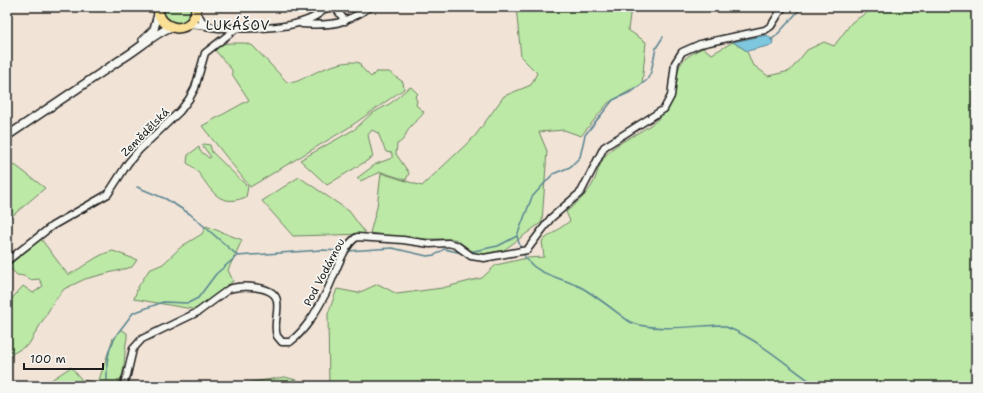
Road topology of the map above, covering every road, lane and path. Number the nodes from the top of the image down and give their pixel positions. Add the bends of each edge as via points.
1 (326, 7) edge
2 (335, 7) edge
3 (370, 7) edge
4 (783, 7) edge
5 (158, 9) edge
6 (196, 9) edge
7 (345, 21) junction
8 (298, 24) junction
9 (186, 26) junction
10 (172, 27) junction
11 (211, 27) junction
12 (238, 28) junction
13 (120, 60) junction
14 (7, 136) edge
15 (7, 261) edge
16 (123, 386) edge

1 - 8 street via 313,18
2 - 7 street
3 - 7 street
4 - 16 street, Pod Vodárnou via 771,26 765,30 700,44 682,52 675,63 671,96 664,109 604,147 581,192 550,218 534,243 522,252 484,258 472,256 456,245 448,243 430,244 357,237 347,247 326,293 311,318 290,342 282,342 277,336 277,302 272,294 256,288 234,287 198,312 142,339 133,350
5 - 10 main road via 164,23
5 - 13 street via 156,26 150,35
6 - 9 main road via 193,20
6 - 11 street via 202,21
7 - 8 street via 340,24
8 - 12 street
9 - 10 main road
9 - 11 street
10 - 13 street
11 - 12 street
12 - 15 street, Zemědělská via 205,53 195,88 189,99 139,150 108,194 52,226
13 - 14 street

